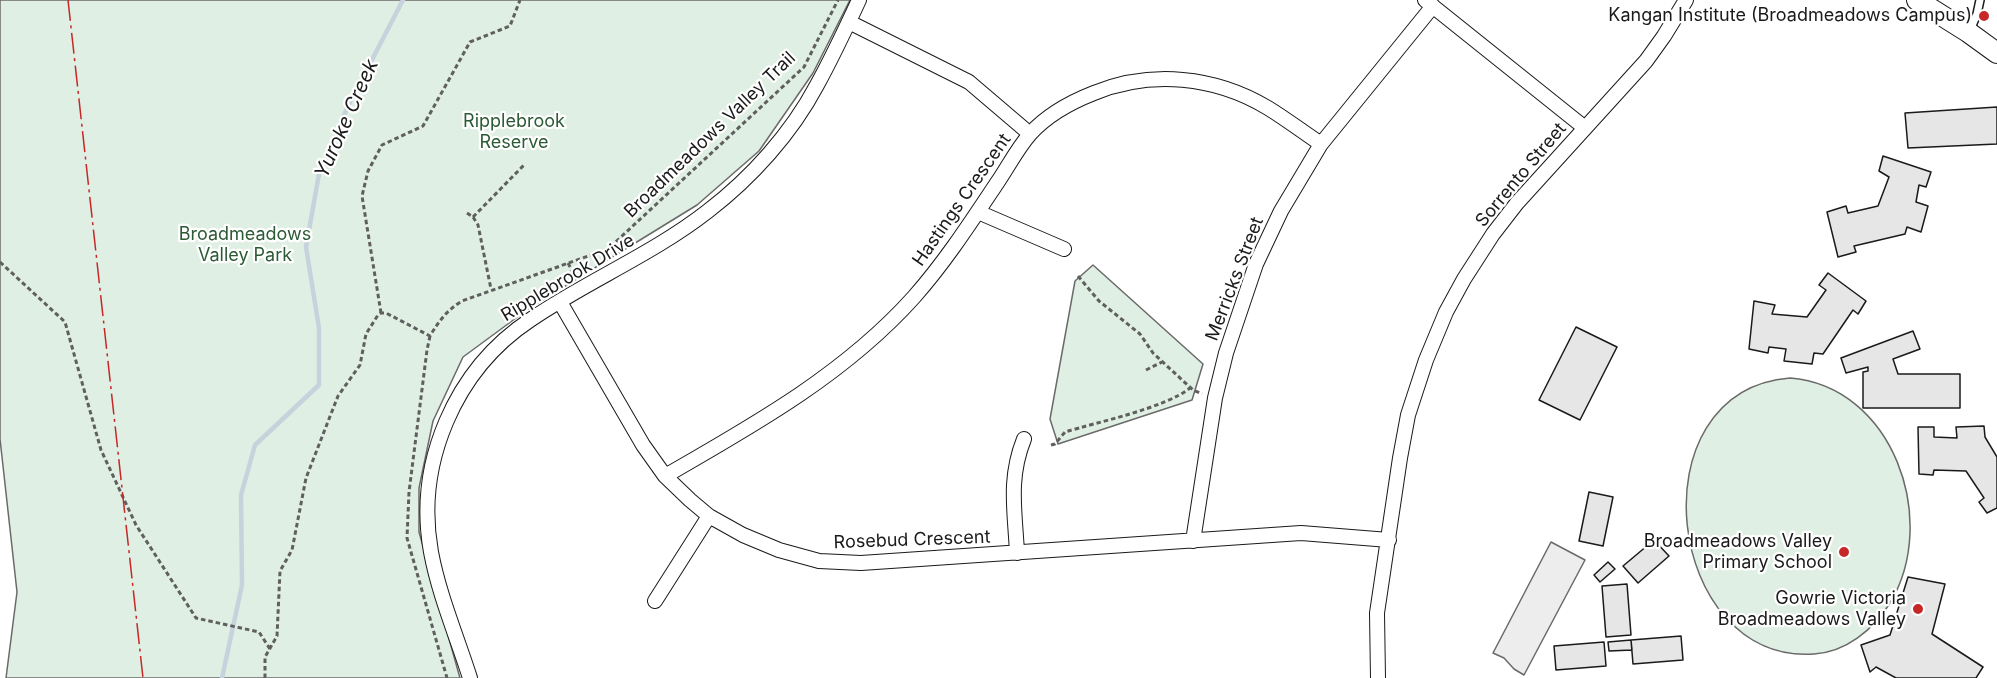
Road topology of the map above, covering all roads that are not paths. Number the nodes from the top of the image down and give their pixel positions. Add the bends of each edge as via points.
1 (860, 0) edge
2 (1686, 0) edge
3 (1917, 0) edge
4 (1980, 0) edge
5 (1429, 3) edge
6 (849, 22) junction
7 (1968, 32) junction
8 (1997, 53) edge
9 (1585, 128) junction
10 (1030, 134) junction
11 (1321, 144) junction
12 (978, 212) junction
13 (1064, 249) dead end
14 (560, 302) junction
15 (1024, 440) dead end
16 (665, 476) junction
17 (709, 516) junction
18 (1193, 540) junction
19 (1389, 540) junction
20 (1017, 553) junction
21 (655, 601) dead end
22 (470, 678) edge
23 (1378, 678) edge

1 - 6 street, Ripplebrook Drive
2 - 9 street, Sorrento Street via 1646,62
3 - 7 street
4 - 7 lane
5 - 9 street
5 - 11 street, Merricks Street
6 - 10 street via 969,82
6 - 14 street, Ripplebrook Drive via 801,112 744,179 676,234
7 - 8 street
9 - 19 street, Sorrento Street via 1493,234 1446,312 1408,415
10 - 11 street, Hastings Crescent via 1080,98 1138,80 1165,78 1217,86 1245,97 1267,107
10 - 12 street, Hastings Crescent
11 - 18 street, Merricks Street via 1281,211 1236,319 1215,398
12 - 13 street
12 - 16 street, Hastings Crescent via 914,297 844,362 794,400
14 - 16 street, Rosebud Crescent
14 - 22 street, Ripplebrook Drive via 508,335 475,371 446,420 437,446 428,495 431,552
15 - 20 street via 1013,478
16 - 17 street, Rosebud Crescent
17 - 20 street, Rosebud Crescent via 752,539 819,561 873,562
17 - 21 street
18 - 19 street, Rosebud Crescent via 1301,533
18 - 20 street, Rosebud Crescent
19 - 23 street, Sorrento Street via 1377,613

